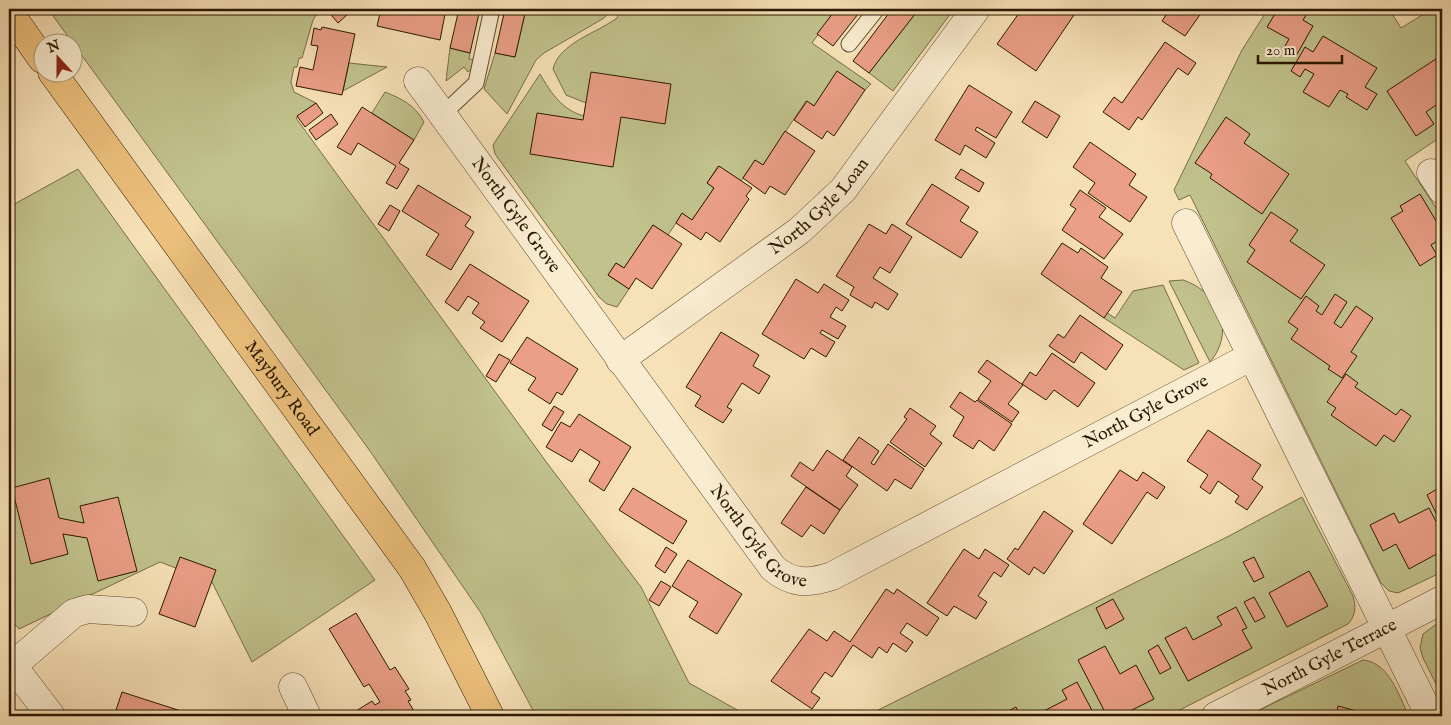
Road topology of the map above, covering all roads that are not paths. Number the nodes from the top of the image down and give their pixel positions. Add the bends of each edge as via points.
1 (492, 9) edge
2 (876, 9) edge
3 (976, 9) edge
4 (9, 12) edge
5 (849, 44) dead end
6 (32, 45) edge
7 (418, 81) dead end
8 (59, 82) edge
9 (442, 115) junction
10 (1186, 223) dead end
11 (1252, 356) junction
12 (620, 360) junction
13 (1442, 600) edge
14 (133, 612) dead end
15 (1386, 630) junction
16 (10, 664) edge
17 (292, 687) dead end
18 (51, 716) edge
19 (307, 716) edge
20 (490, 716) edge
21 (1216, 716) edge
22 (1430, 716) edge

1 - 9 lane via 476,83
2 - 5 lane
3 - 12 street, North Gyle Loan via 843,190 799,232
4 - 6 main road
7 - 9 street, North Gyle Grove
8 - 20 main road, Maybury Road via 412,568
9 - 12 street, North Gyle Grove
10 - 11 street
11 - 12 street, North Gyle Grove via 816,582 786,579 772,568
11 - 15 street
13 - 15 street, North Gyle Terrace
14 - 16 street via 88,609 74,613
15 - 21 street, North Gyle Terrace
15 - 22 street
16 - 18 street
17 - 19 street

